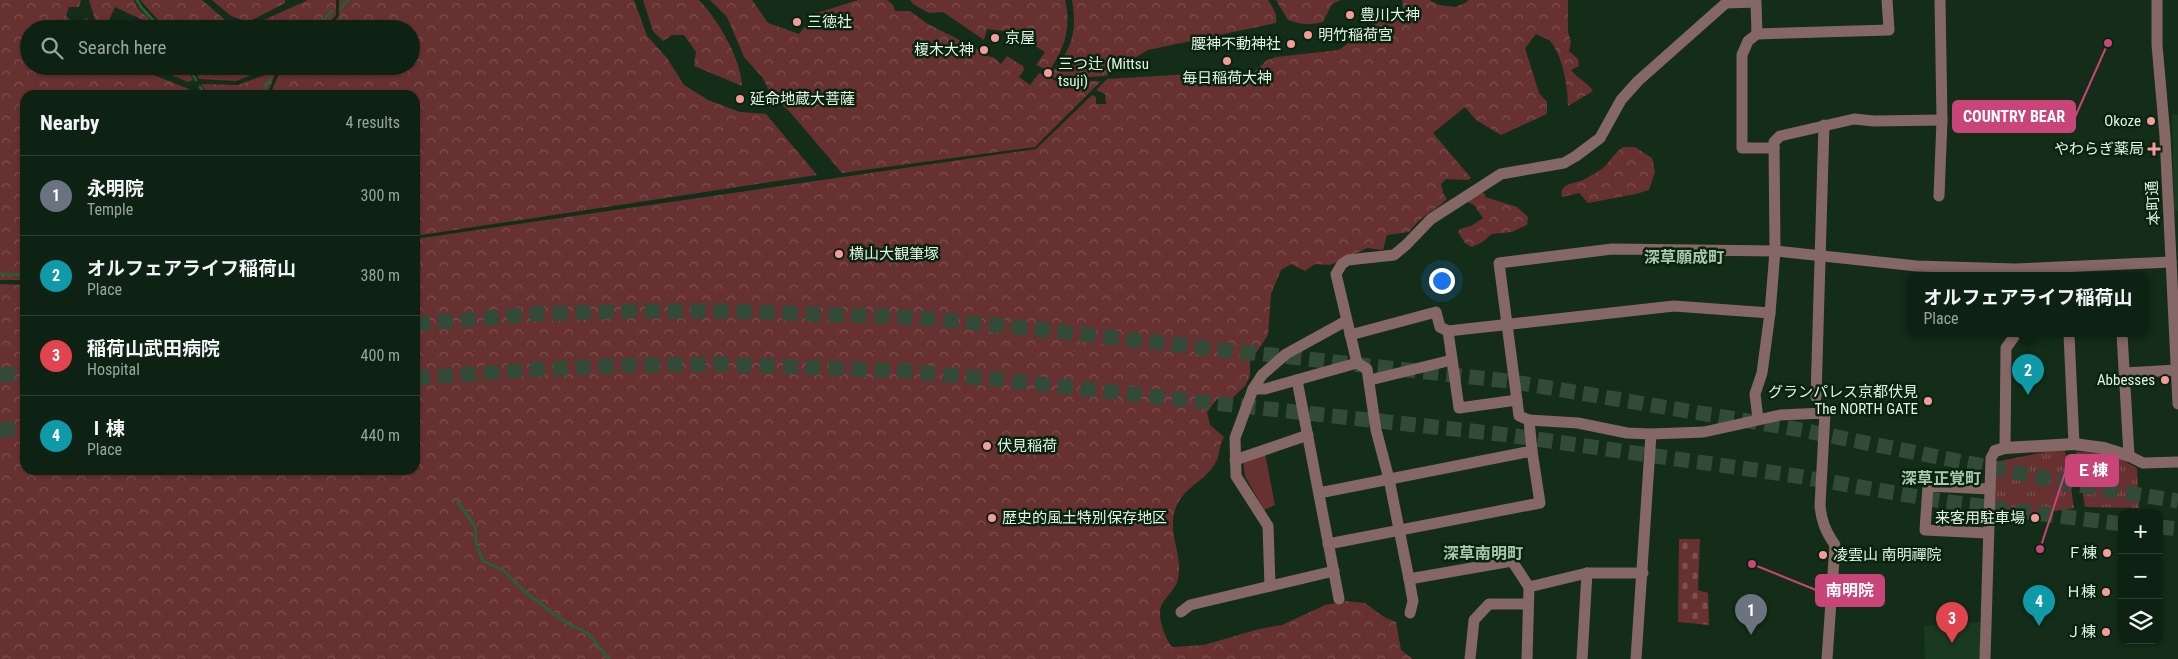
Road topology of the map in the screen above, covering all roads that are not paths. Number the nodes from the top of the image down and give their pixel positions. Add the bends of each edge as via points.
1 (1887, 0) edge
2 (1940, 0) edge
3 (2157, 0) edge
4 (1757, 34) junction
5 (1942, 120) junction
6 (1824, 125) junction
7 (1774, 148) junction
8 (1939, 196) dead end
9 (1775, 252) junction
10 (1821, 255) junction
11 (2171, 262) junction
12 (2119, 270) edge
13 (2018, 272) edge
14 (1770, 313) junction
15 (1346, 321) junction
16 (1507, 324) junction
17 (1448, 331) junction
18 (1350, 335) junction
19 (2014, 337) edge
20 (2069, 337) edge
21 (2122, 337) edge
22 (1452, 360) junction
23 (1358, 364) junction
24 (2177, 367) edge
25 (2125, 373) junction
26 (1297, 380) junction
27 (1370, 380) junction
28 (1253, 389) junction
29 (1816, 397) dead end
30 (1517, 400) junction
31 (2178, 404) edge
32 (1758, 419) junction
33 (1529, 420) junction
34 (1651, 434) junction
35 (1308, 435) junction
36 (2074, 444) junction
37 (2000, 450) junction
38 (1532, 451) junction
39 (2130, 456) junction
40 (1235, 460) junction
41 (2178, 462) edge
42 (1388, 479) junction
43 (1990, 489) junction
44 (1319, 493) junction
45 (1399, 531) junction
46 (1987, 533) junction
47 (1328, 544) junction
48 (1334, 571) junction
49 (1588, 573) junction
50 (1643, 573) junction
51 (1409, 579) junction
52 (1270, 586) junction
53 (1529, 587) junction
54 (1339, 599) dead end
55 (1528, 604) junction
56 (1181, 612) dead end
57 (1410, 613) dead end
58 (1470, 659) edge
59 (1527, 659) edge
60 (1582, 659) edge
61 (1636, 659) edge
62 (1827, 659) edge
63 (1985, 659) edge

1 - 4 street via 1889,30
2 - 5 street
3 - 11 street, 本町通
4 - 7 street via 1748,41 1742,55 1742,148
4 - 15 street via 1756,2 1726,3 1638,81 1621,100 1600,138 1576,156 1564,163 1501,174 1431,219 1394,255 1348,260 1342,264 1336,274
5 - 6 street via 1854,119
5 - 8 street
6 - 7 street via 1780,136 1774,142
6 - 10 street
7 - 9 street
9 - 10 street
9 - 14 street
9 - 16 street via 1612,250 1499,263
10 - 13 street via 1917,266
10 - 29 street
11 - 12 street
11 - 24 street, 本町通
12 - 13 street
14 - 16 street via 1674,306
14 - 32 street via 1762,373 1755,394
15 - 18 street
15 - 28 street via 1286,354 1262,375
16 - 17 street
16 - 30 street
17 - 18 street via 1440,327 1436,312
17 - 22 street
18 - 23 street
19 - 37 street via 2006,348
20 - 36 street
21 - 25 street
22 - 27 street
22 - 30 street via 1458,408
23 - 26 street
23 - 27 street via 1367,369
24 - 25 street
24 - 31 street, 本町通
25 - 39 street
26 - 28 street
26 - 35 street
27 - 42 street via 1376,430
28 - 40 street via 1236,438
30 - 33 street via 1519,416
32 - 34 street via 1704,432
32 - 62 street via 1825,413 1820,505 1821,518 1835,545
33 - 34 street via 1578,423 1627,433
33 - 38 street
34 - 50 street
35 - 40 street
35 - 44 street
36 - 37 street
36 - 39 street
37 - 43 street via 1991,458
38 - 42 street
38 - 45 street via 1540,503
39 - 41 street via 2142,464
40 - 52 street via 1236,476 1268,526
42 - 44 street
42 - 45 street
43 - 46 street
43 - 46 street via 1928,486 1925,530
44 - 47 street
45 - 47 street
45 - 51 street
46 - 63 street
47 - 48 street
48 - 52 street
48 - 54 street
49 - 50 street
49 - 53 street
49 - 60 street
50 - 61 street
51 - 53 street via 1512,561
51 - 57 street via 1413,601
52 - 56 street via 1190,605
53 - 55 street
55 - 58 street via 1489,604 1474,620
55 - 59 street

